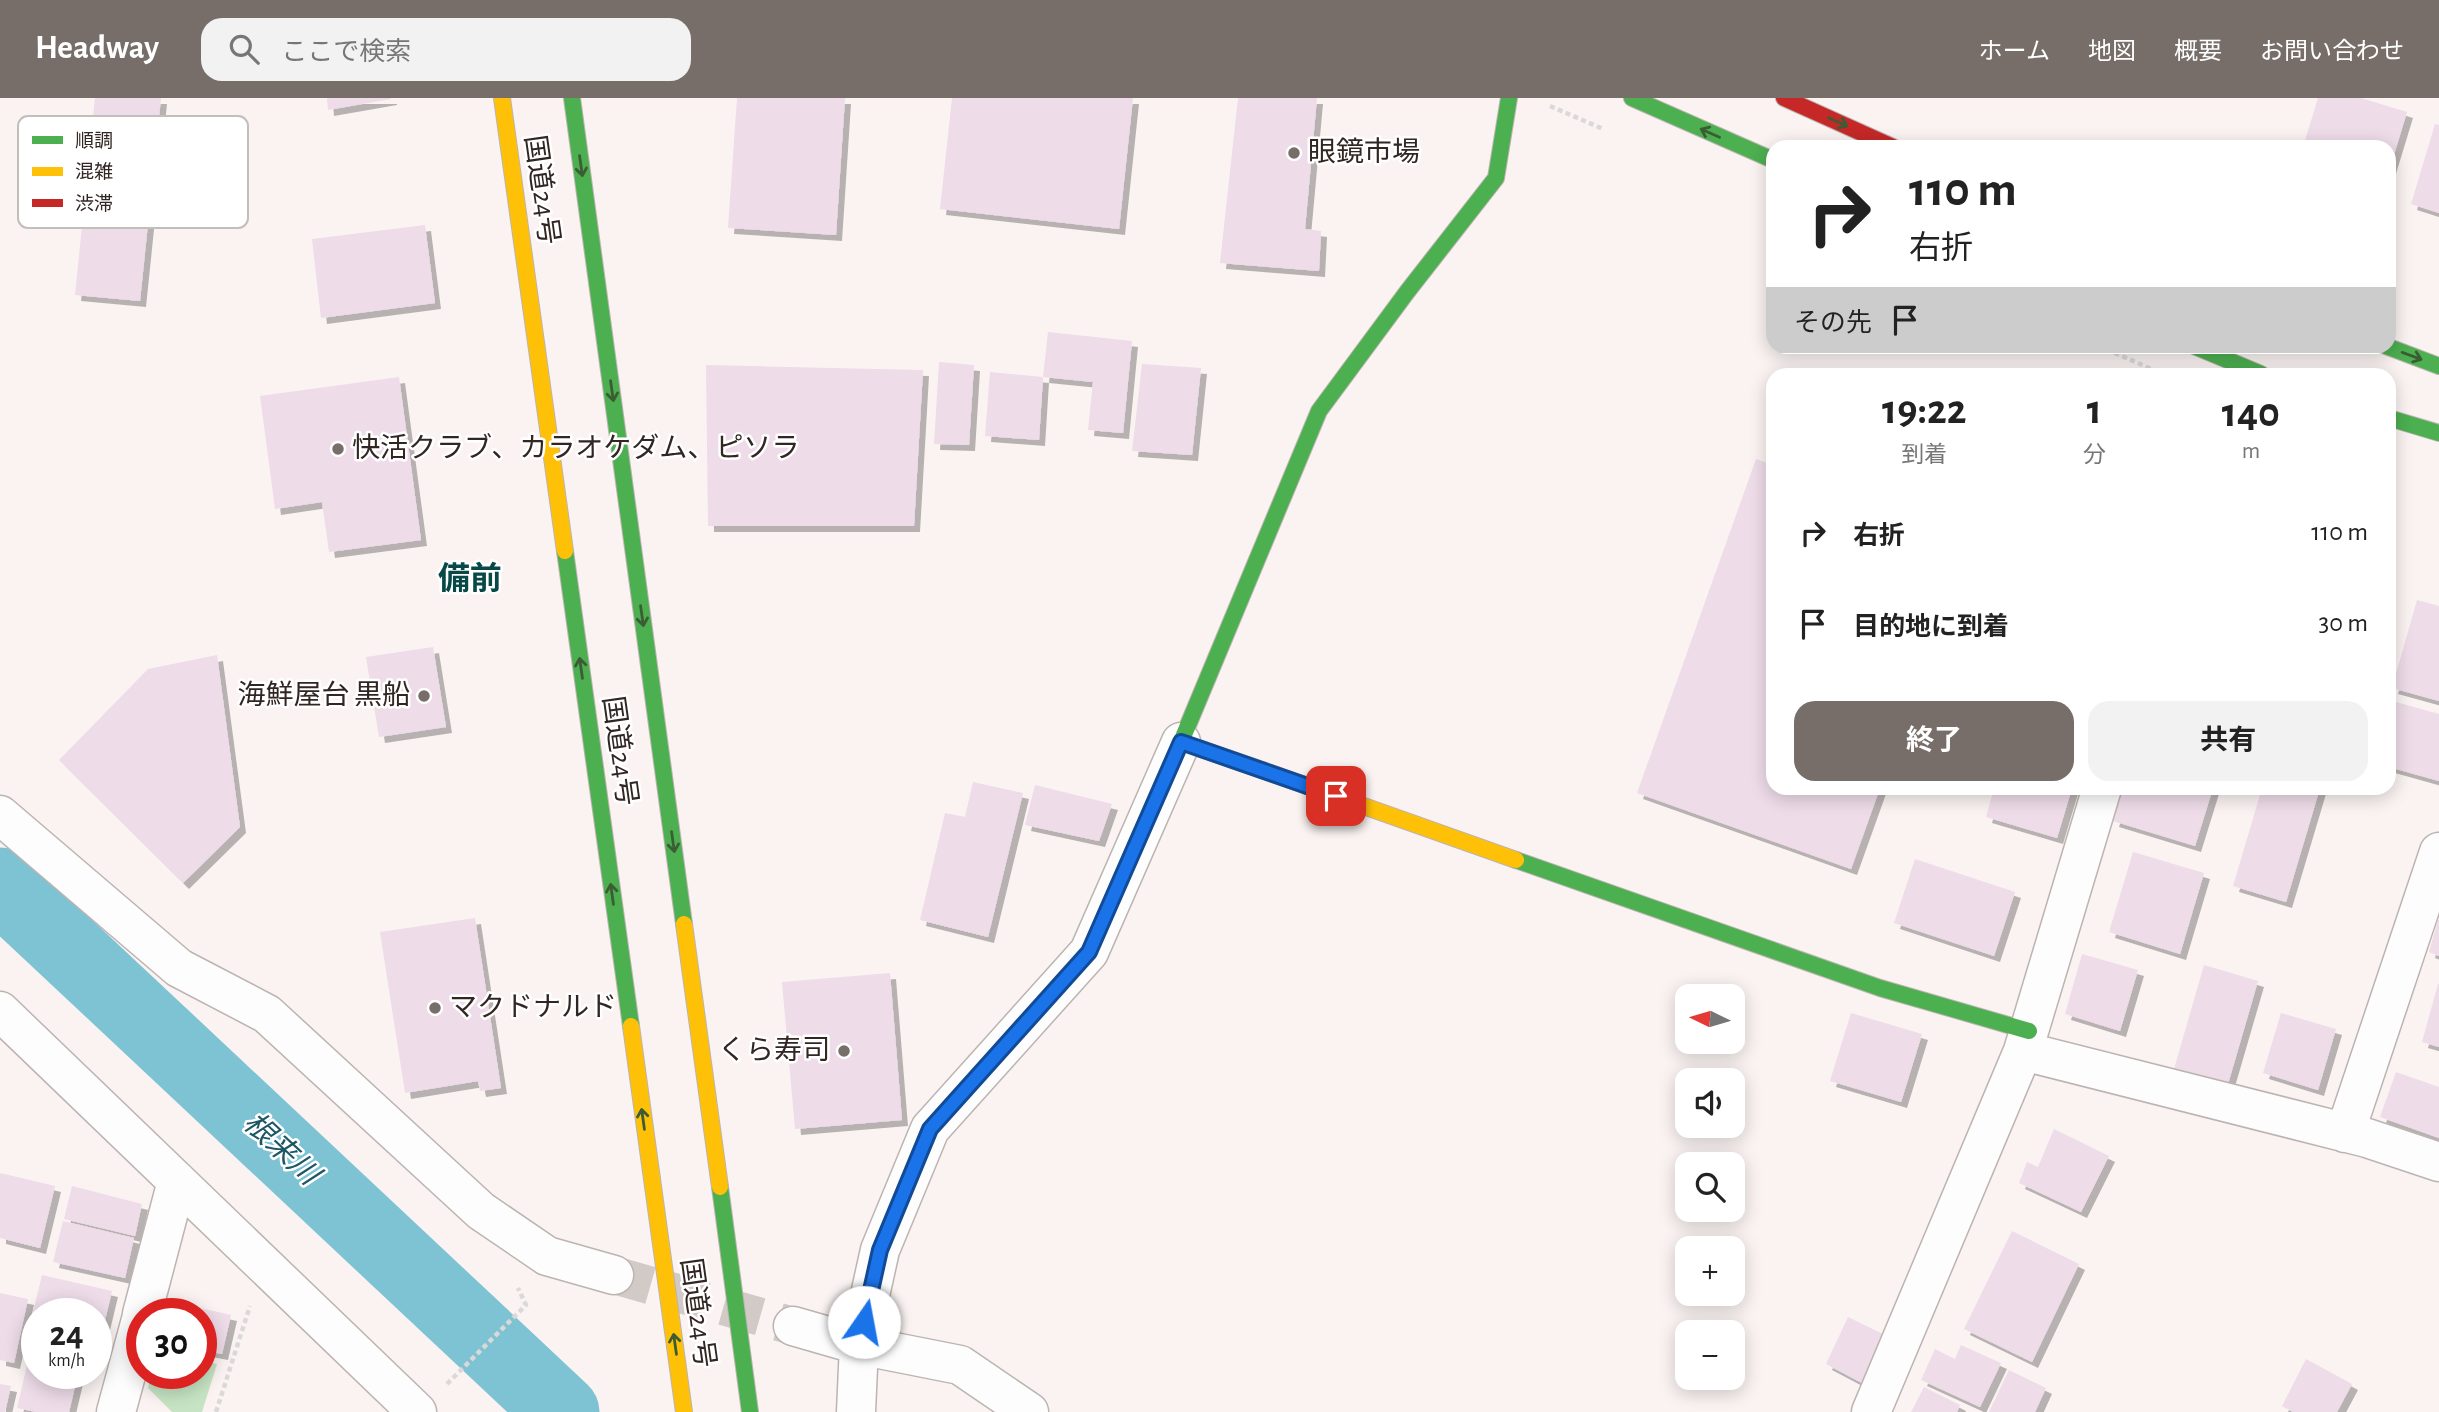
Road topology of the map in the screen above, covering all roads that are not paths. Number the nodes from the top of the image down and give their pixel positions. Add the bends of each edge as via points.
1 (502, 98) edge
2 (572, 98) edge
3 (1509, 98) edge
4 (1632, 98) edge
5 (1784, 98) edge
6 (1877, 140) edge
7 (1766, 157) edge
8 (2396, 350) edge
9 (2217, 354) edge
10 (2252, 366) edge
11 (2439, 366) edge
12 (2396, 420) edge
13 (2439, 433) edge
14 (1181, 742) junction
15 (2100, 795) edge
16 (0, 815) edge
17 (2439, 852) edge
18 (0, 1011) edge
19 (2026, 1041) junction
20 (2345, 1133) junction
21 (2439, 1162) edge
22 (177, 1181) junction
23 (614, 1275) tunnel mouth
24 (146, 1298) edge
25 (793, 1326) tunnel mouth
26 (859, 1345) junction
27 (126, 1375) edge
28 (428, 1402) edge
29 (116, 1412) edge
30 (684, 1412) edge
31 (750, 1412) edge
32 (856, 1412) edge
33 (1029, 1412) edge
34 (1871, 1412) edge

30 -> 1 main road, 国道24号
2 -> 31 main road, 国道24号
3 - 14 main road via 1496,178 1319,411
7 -> 4 main road
5 -> 6 main road
8 -> 11 main road
9 - 10 main road
12 - 13 main road
14 - 19 main road
14 - 26 street via 1089,952 930,1129 880,1250
15 - 19 street
16 - 23 street via 179,968 267,1014 481,1211 547,1256
17 - 20 street
18 - 22 street
19 - 20 street
19 - 34 street
20 - 21 street
22 - 24 street
22 - 28 street
25 - 26 street
26 - 32 street
26 - 33 street via 960,1365
27 - 29 street

